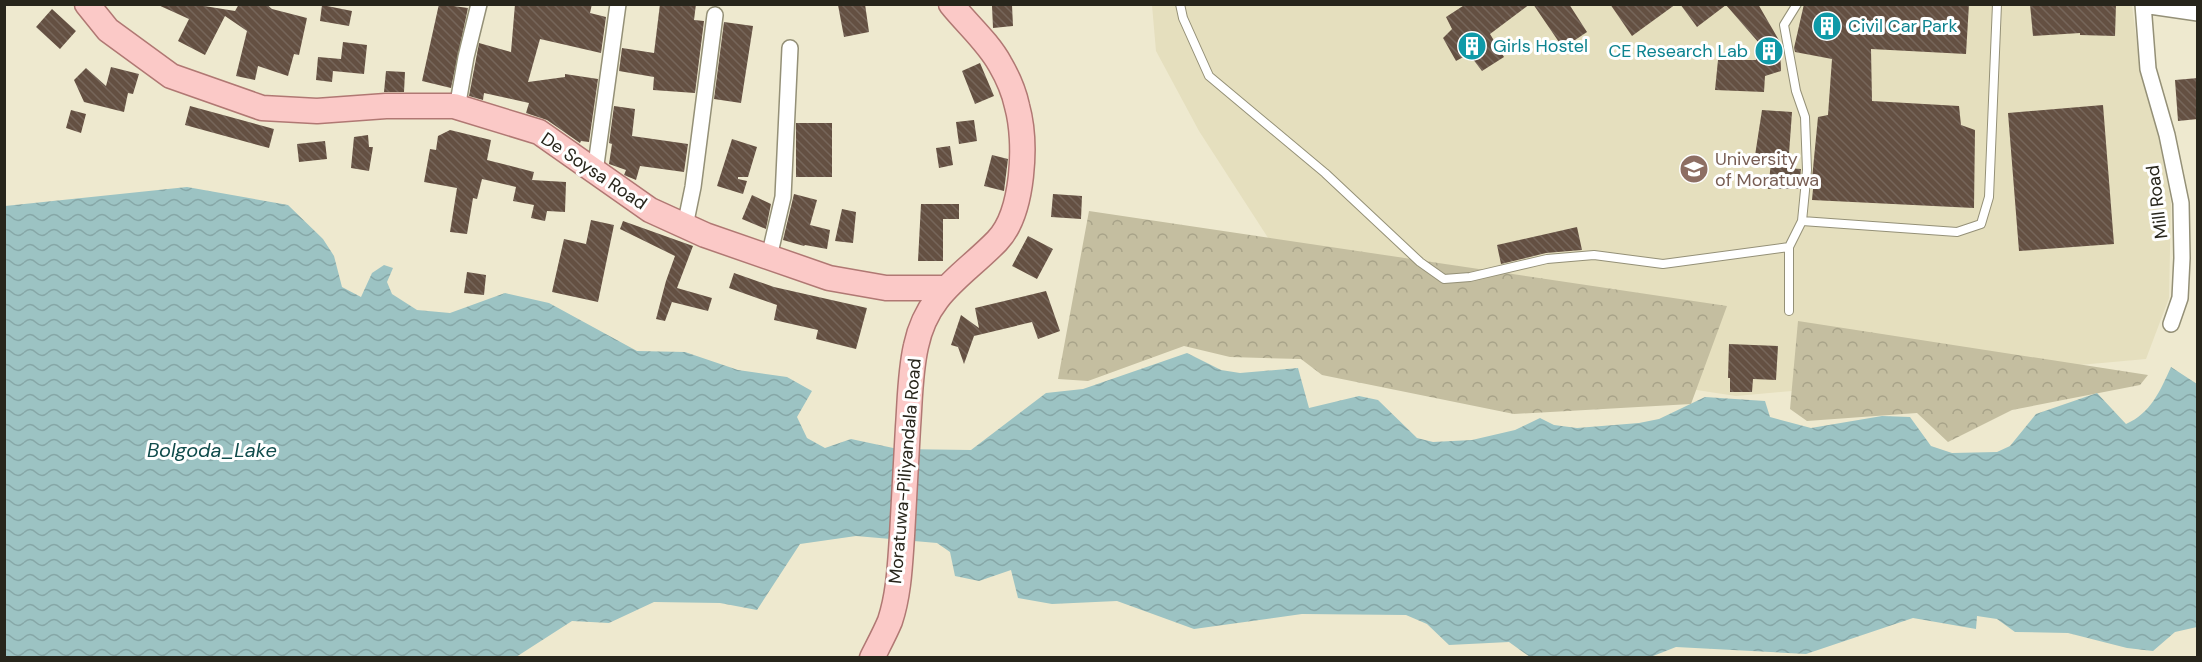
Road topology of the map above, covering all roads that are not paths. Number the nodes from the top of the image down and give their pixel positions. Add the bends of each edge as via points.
1 (87, 4) edge
2 (480, 4) edge
3 (618, 4) edge
4 (951, 4) edge
5 (1180, 4) edge
6 (1797, 4) edge
7 (1997, 4) edge
8 (2143, 5) edge
9 (2198, 14) edge
10 (715, 15) dead end
11 (790, 48) dead end
12 (454, 106) junction
13 (595, 172) junction
14 (1802, 221) junction
15 (685, 226) junction
16 (1789, 247) junction
17 (769, 256) junction
18 (944, 288) junction
19 (1789, 311) dead end
20 (2171, 324) dead end
21 (872, 657) edge

1 - 12 main road, De Soysa Road via 108,30 171,76 262,108 317,111
2 - 12 street
3 - 13 street
4 - 18 main road, Moratuwa-Piliyandala Road via 988,48 1006,77 1020,119 1021,170 1015,209 1006,229
5 - 16 lane via 1209,75 1325,173 1419,262 1444,279 1547,259 1594,255 1663,264
6 - 14 lane via 1784,25 1805,117 1807,170
7 - 14 lane via 1989,197 1981,224 1957,232
8 - 9 street
8 - 20 street, Mill Road via 2148,69 2181,203 2180,298
10 - 15 street
11 - 17 street via 783,197
12 - 13 main road, De Soysa Road via 539,132
13 - 15 main road, De Soysa Road via 650,210
14 - 16 lane
15 - 17 main road, De Soysa Road
16 - 19 lane
17 - 18 main road, De Soysa Road via 829,278 886,288
18 - 21 main road, Moratuwa-Piliyandala Road via 923,319 916,345 899,579 890,621

